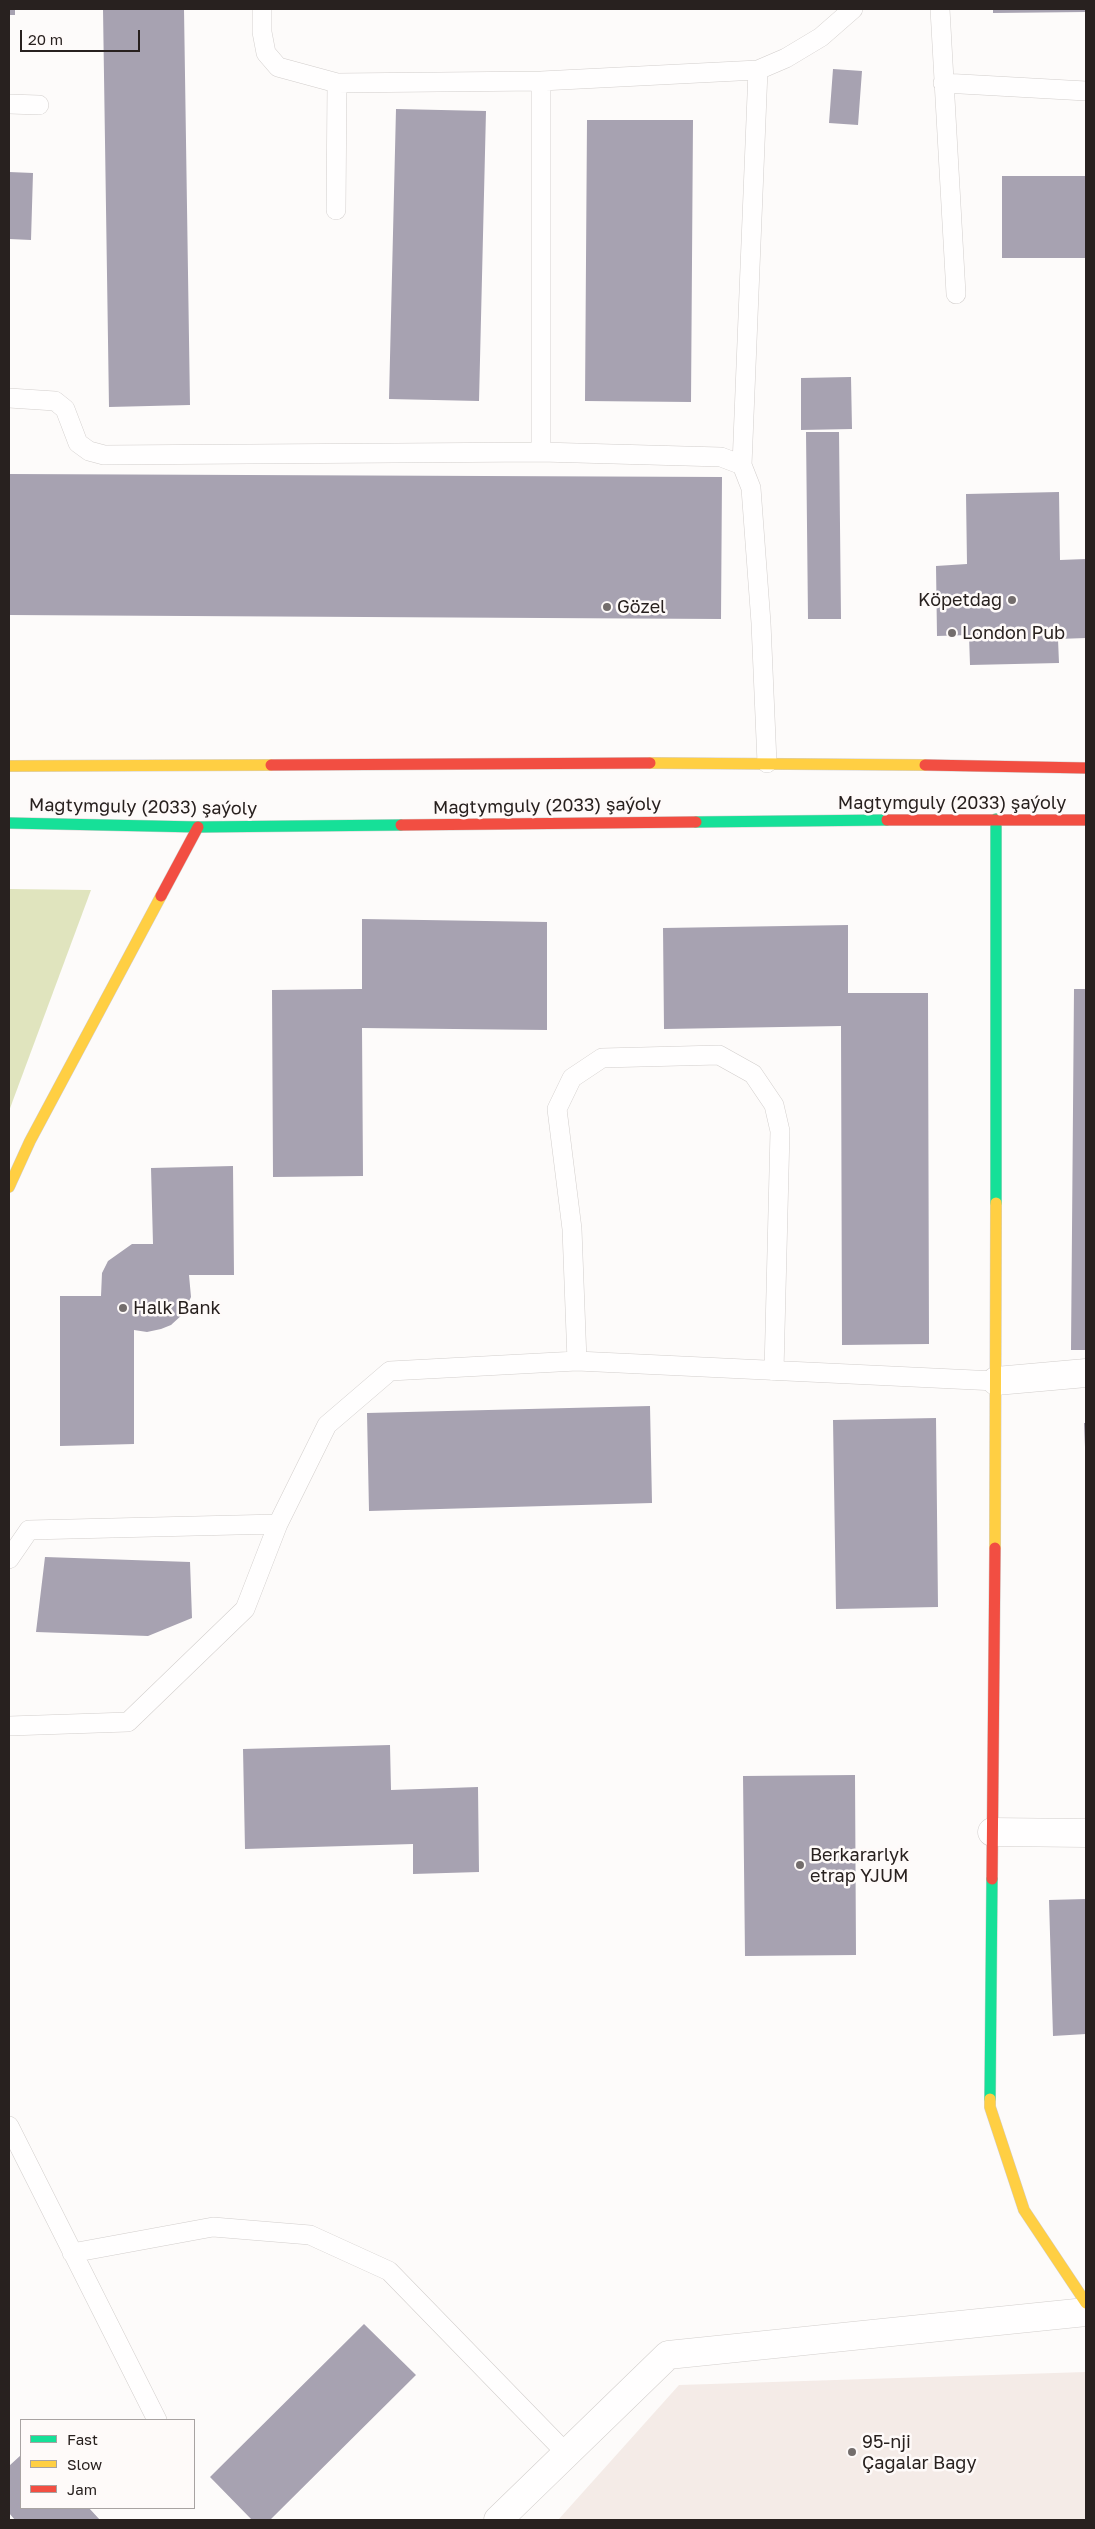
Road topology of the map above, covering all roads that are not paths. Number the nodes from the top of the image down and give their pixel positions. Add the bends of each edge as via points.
1 (262, 9) edge
2 (854, 9) edge
3 (940, 9) edge
4 (758, 70) junction
5 (541, 81) junction
6 (337, 83) junction
7 (943, 83) junction
8 (1086, 91) edge
9 (9, 104) edge
10 (38, 105) dead end
11 (336, 210) dead end
12 (956, 294) dead end
13 (9, 398) edge
14 (541, 452) junction
15 (742, 465) junction
16 (767, 763) junction
17 (9, 766) edge
18 (1086, 768) edge
19 (996, 819) junction
20 (1086, 820) edge
21 (9, 823) edge
22 (198, 827) junction
23 (9, 1187) edge
24 (577, 1361) junction
25 (774, 1371) junction
26 (1086, 1373) edge
27 (996, 1381) junction
28 (278, 1524) junction
29 (9, 1559) edge
30 (9, 1726) edge
31 (992, 1832) junction
32 (1086, 1833) edge
33 (9, 2126) edge
34 (72, 2253) junction
35 (1086, 2303) edge
36 (1086, 2312) edge
37 (156, 2419) edge
38 (567, 2454) junction
39 (501, 2519) edge

1 - 6 lane via 266,53 278,67
2 - 4 lane via 821,37
3 - 7 lane
4 - 5 lane
4 - 15 lane
5 - 6 lane
5 - 14 lane
6 - 11 lane
7 - 8 lane
7 - 12 lane
9 - 10 lane
13 - 14 lane via 55,401 65,409 78,443 89,451 104,455
14 - 15 lane via 721,456
15 - 16 lane via 751,488
16 - 17 main road, Magtymguly (2033) şaýoly
16 - 18 main road, Magtymguly (2033) şaýoly
19 - 20 main road, Magtymguly (2033) şaýoly
19 - 22 main road, Magtymguly (2033) şaýoly
19 - 27 main road
21 - 22 main road, Magtymguly (2033) şaýoly
22 - 23 main road via 30,1141
24 - 25 lane
24 - 25 lane via 572,1229 557,1110 572,1078 602,1058 719,1055 753,1074 774,1105 780,1131
24 - 28 lane via 390,1371 327,1425
25 - 27 lane
26 - 27 street
27 - 31 main road
28 - 29 lane via 29,1530
28 - 30 lane via 245,1609 128,1722
31 - 32 street
31 - 35 main road via 990,2107 1024,2210
33 - 34 lane
34 - 37 lane
34 - 38 lane via 213,2227 310,2235 389,2272
36 - 38 street via 668,2355
38 - 39 street

